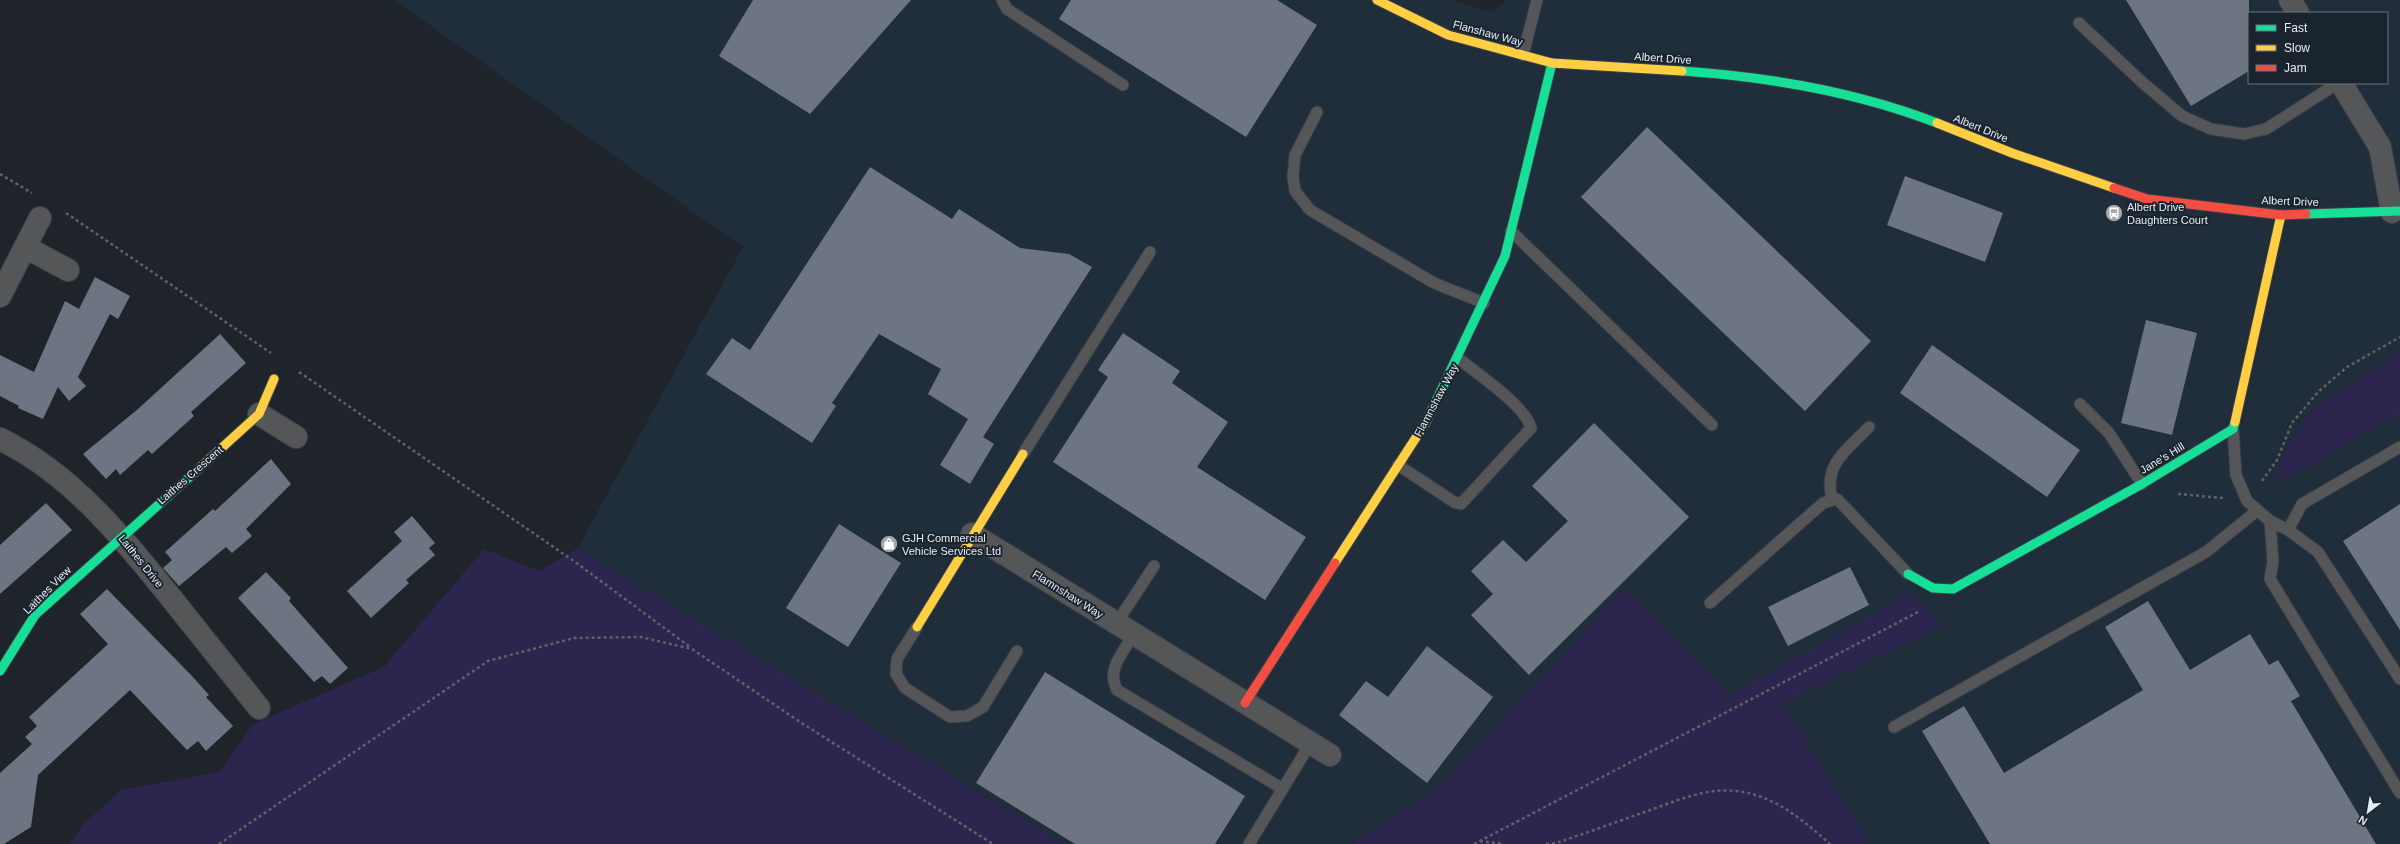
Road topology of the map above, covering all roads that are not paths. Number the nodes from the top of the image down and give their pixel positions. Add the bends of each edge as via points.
1 (1002, 0) edge
2 (1377, 0) edge
3 (1537, 0) edge
4 (2290, 0) edge
5 (2297, 12) edge
6 (2079, 23) dead end
7 (1522, 55) junction
8 (1552, 63) junction
9 (2338, 84) edge
10 (2341, 84) edge
11 (1123, 85) dead end
12 (1317, 112) dead end
13 (2396, 212) edge
14 (2282, 215) junction
15 (40, 218) dead end
16 (1511, 231) junction
17 (25, 247) junction
18 (1150, 252) dead end
19 (68, 270) dead end
20 (0, 296) edge
21 (1484, 303) junction
22 (1458, 358) junction
23 (274, 379) dead end
24 (2080, 404) dead end
25 (259, 414) junction
26 (1712, 425) dead end
27 (1869, 427) dead end
28 (2233, 429) junction
29 (296, 437) dead end
30 (0, 440) edge
31 (2400, 447) edge
32 (1023, 454) joint
33 (1398, 465) junction
34 (2142, 484) junction
35 (1832, 499) junction
36 (2258, 510) junction
37 (2270, 521) junction
38 (2288, 530) junction
39 (972, 534) junction
40 (122, 536) junction
41 (1154, 566) dead end
42 (1908, 574) joint
43 (1710, 603) dead end
44 (917, 627) joint
45 (1125, 629) junction
46 (1017, 651) dead end
47 (0, 670) edge
48 (2400, 679) edge
49 (1245, 704) junction
50 (258, 708) dead end
51 (1894, 727) dead end
52 (1310, 744) junction
53 (1330, 755) dead end
54 (1283, 789) junction
55 (2400, 792) edge
56 (1249, 844) edge

1 - 11 lane via 1007,9
2 - 7 street, Flanshaw Way via 1448,35
3 - 7 lane
4 - 5 street
6 - 9 lane via 2182,116 2211,129 2244,134 2266,129
7 - 8 street, Flanshaw Way
8 - 14 street, Albert Drive via 1726,74 1798,83 1898,108 2012,154 2147,199
8 - 16 street, Flamnshaw Way
10 - 13 street via 2380,146
12 - 21 lane via 1295,155 1293,176 1295,191 1310,210 1434,283
13 - 14 street, Albert Drive
14 - 28 street
15 - 17 street
16 - 21 street, Flamnshaw Way via 1505,256
16 - 26 lane
17 - 19 street
17 - 20 street
18 - 32 lane
21 - 22 street, Flamnshaw Way
22 - 33 street, Flamnshaw Way via 1430,416
22 - 33 lane via 1517,408 1529,421 1531,428 1461,504
23 - 25 street, Laithes Crescent
24 - 34 lane via 2109,433
25 - 29 street
25 - 40 street, Laithes Crescent
27 - 35 lane via 1831,469 1828,479
28 - 34 street, Jane's Hill
28 - 36 lane via 2236,474 2247,501
30 - 40 street, Laithes Drive via 17,448 68,484
31 - 38 lane via 2302,504
32 - 39 street
33 - 49 street, Flamnshaw Way
34 - 42 street, Jane's Hill via 1953,589 1938,590 1916,581
35 - 42 lane via 1838,499
35 - 43 lane via 1824,503
36 - 37 lane
36 - 51 lane via 2206,552
37 - 38 lane
37 - 55 lane via 2273,561 2270,579
38 - 48 lane via 2318,552
39 - 44 street
39 - 45 street, Flamnshaw Way
40 - 47 street, Laithes View via 35,615
40 - 50 street, Laithes Drive
41 - 45 lane
44 - 46 lane via 897,660 896,674 905,688 950,717 967,716 983,707
45 - 49 street, Flamnshaw Way
45 - 54 lane via 1113,671 1113,681 1117,690
49 - 52 street, Flamnshaw Way
52 - 53 street, Flamnshaw Way
52 - 54 lane
54 - 56 lane

